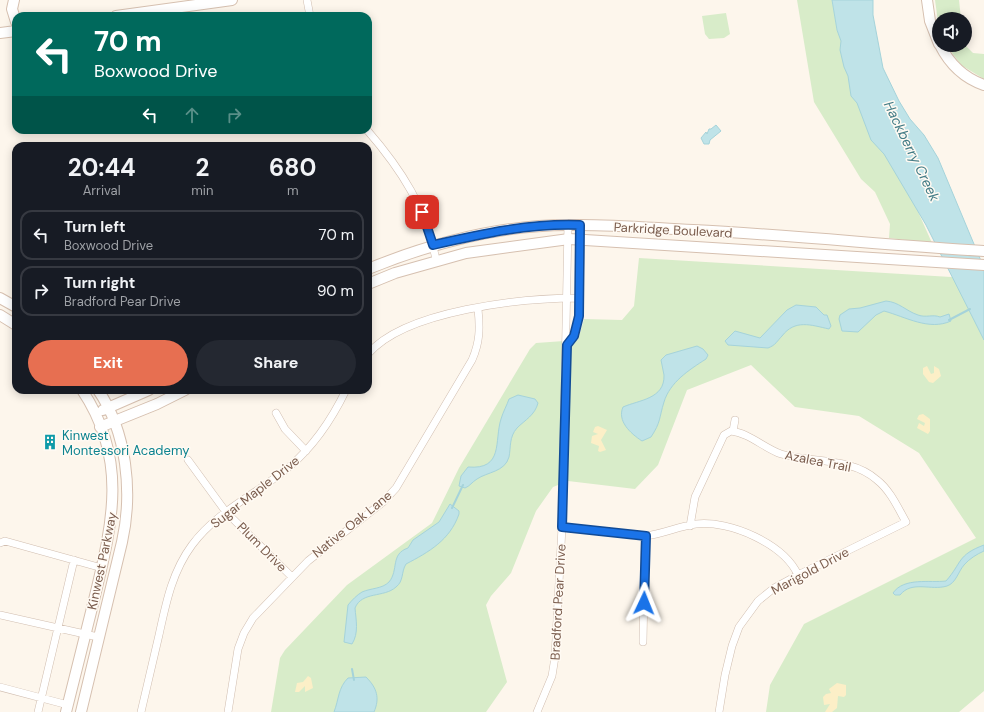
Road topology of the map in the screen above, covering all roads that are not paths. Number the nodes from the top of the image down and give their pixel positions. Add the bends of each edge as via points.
1 (232, 0) edge
2 (307, 0) edge
3 (927, 0) edge
4 (13, 1) edge
5 (12, 12) edge
6 (145, 12) edge
7 (309, 12) edge
8 (932, 26) edge
9 (12, 31) edge
10 (0, 33) edge
11 (943, 52) edge
12 (984, 85) edge
13 (371, 134) edge
14 (568, 225) junction
15 (580, 225) junction
16 (569, 239) junction
17 (580, 239) junction
18 (433, 245) junction
19 (984, 251) edge
20 (436, 260) junction
21 (984, 265) edge
22 (372, 268) edge
23 (568, 268) junction
24 (580, 269) junction
25 (372, 282) edge
26 (0, 298) edge
27 (567, 298) junction
28 (579, 298) junction
29 (12, 305) edge
30 (478, 309) junction
31 (0, 315) edge
32 (12, 323) edge
33 (567, 345) junction
34 (372, 351) edge
35 (84, 394) edge
36 (100, 394) edge
37 (140, 394) edge
38 (177, 394) edge
39 (344, 394) edge
40 (109, 408) junction
41 (95, 413) junction
42 (276, 413) dead end
43 (735, 420) dead end
44 (114, 422) junction
45 (100, 427) junction
46 (733, 431) junction
47 (306, 451) junction
48 (188, 460) dead end
49 (226, 512) junction
50 (906, 522) joint
51 (690, 526) junction
52 (562, 527) junction
53 (646, 536) junction
54 (0, 543) edge
55 (74, 560) junction
56 (102, 568) junction
57 (798, 575) junction
58 (292, 577) junction
59 (0, 615) edge
60 (58, 628) junction
61 (85, 635) junction
62 (98, 637) junction
63 (643, 642) dead end
64 (0, 687) edge
65 (41, 698) junction
66 (67, 708) edge
67 (38, 712) edge
68 (81, 712) edge
69 (141, 712) edge
70 (228, 712) edge
71 (537, 712) edge
72 (719, 712) edge

1 - 6 street
2 - 7 street
3 - 8 street
4 - 5 street
9 - 10 street
11 - 12 street via 960,72
13 - 18 street via 386,151 413,192
14 - 15 street, Parkridge Boulevard
14 - 16 street, Bradford Pear Drive
14 - 18 street, Parkridge Boulevard via 492,232
15 - 17 street, Bradford Pear Drive
15 - 19 street, Parkridge Boulevard via 722,232
16 - 17 street, Parkridge Boulevard
16 - 20 street, Parkridge Boulevard via 496,248
16 - 23 street, Bradford Pear Drive
17 - 21 street, Parkridge Boulevard
17 - 24 street, Bradford Pear Drive
18 - 20 street
18 - 22 street, Parkridge Boulevard
20 - 25 street, Parkridge Boulevard
23 - 24 street
23 - 27 street, Bradford Pear Drive
24 - 28 street, Bradford Pear Drive
26 - 29 street
27 - 28 street
27 - 30 street via 525,301
27 - 33 street, Bradford Pear Drive
28 - 33 street, Bradford Pear Drive via 574,336
30 - 34 street via 412,325 389,336
30 - 58 street, Native Oak Lane via 480,334 472,360 402,480 383,502 315,554
31 - 32 street
33 - 52 street, Bradford Pear Drive
35 - 41 street, Kinwest Parkway
36 - 40 street, Kinwest Parkway
37 - 40 street
38 - 44 street
39 - 47 street, Sugar Maple Drive via 332,418
40 - 41 street
40 - 44 street, Kinwest Parkway
41 - 45 street, Kinwest Parkway
42 - 47 street via 285,429
43 - 46 street
44 - 45 street
44 - 62 street, Kinwest Parkway via 126,476 126,520
45 - 56 street, Kinwest Parkway via 109,455 113,506
46 - 50 street, Azalea Trail via 787,456 845,465 865,472 882,485
46 - 51 street via 724,435 695,496
47 - 49 street, Sugar Maple Drive via 288,469
48 - 49 street, Plum Drive
49 - 58 street, Plum Drive
49 - 69 street, Sugar Maple Drive via 193,544 176,569
50 - 57 street, Marigold Drive
51 - 53 street
51 - 57 street via 712,524 747,534 776,549
52 - 53 street
52 - 71 street, Bradford Pear Drive via 554,667
53 - 63 street
54 - 55 street via 5,542
55 - 56 street
55 - 60 street
56 - 61 street, Kinwest Parkway
57 - 72 street, Marigold Drive via 774,588 758,601 739,627 725,675
58 - 70 street, Native Oak Lane via 253,618 244,633 238,649
59 - 60 street
60 - 61 street
60 - 65 street
61 - 62 street
61 - 66 street, Kinwest Parkway
62 - 68 street, Kinwest Parkway
64 - 65 street
65 - 66 street
65 - 67 street

